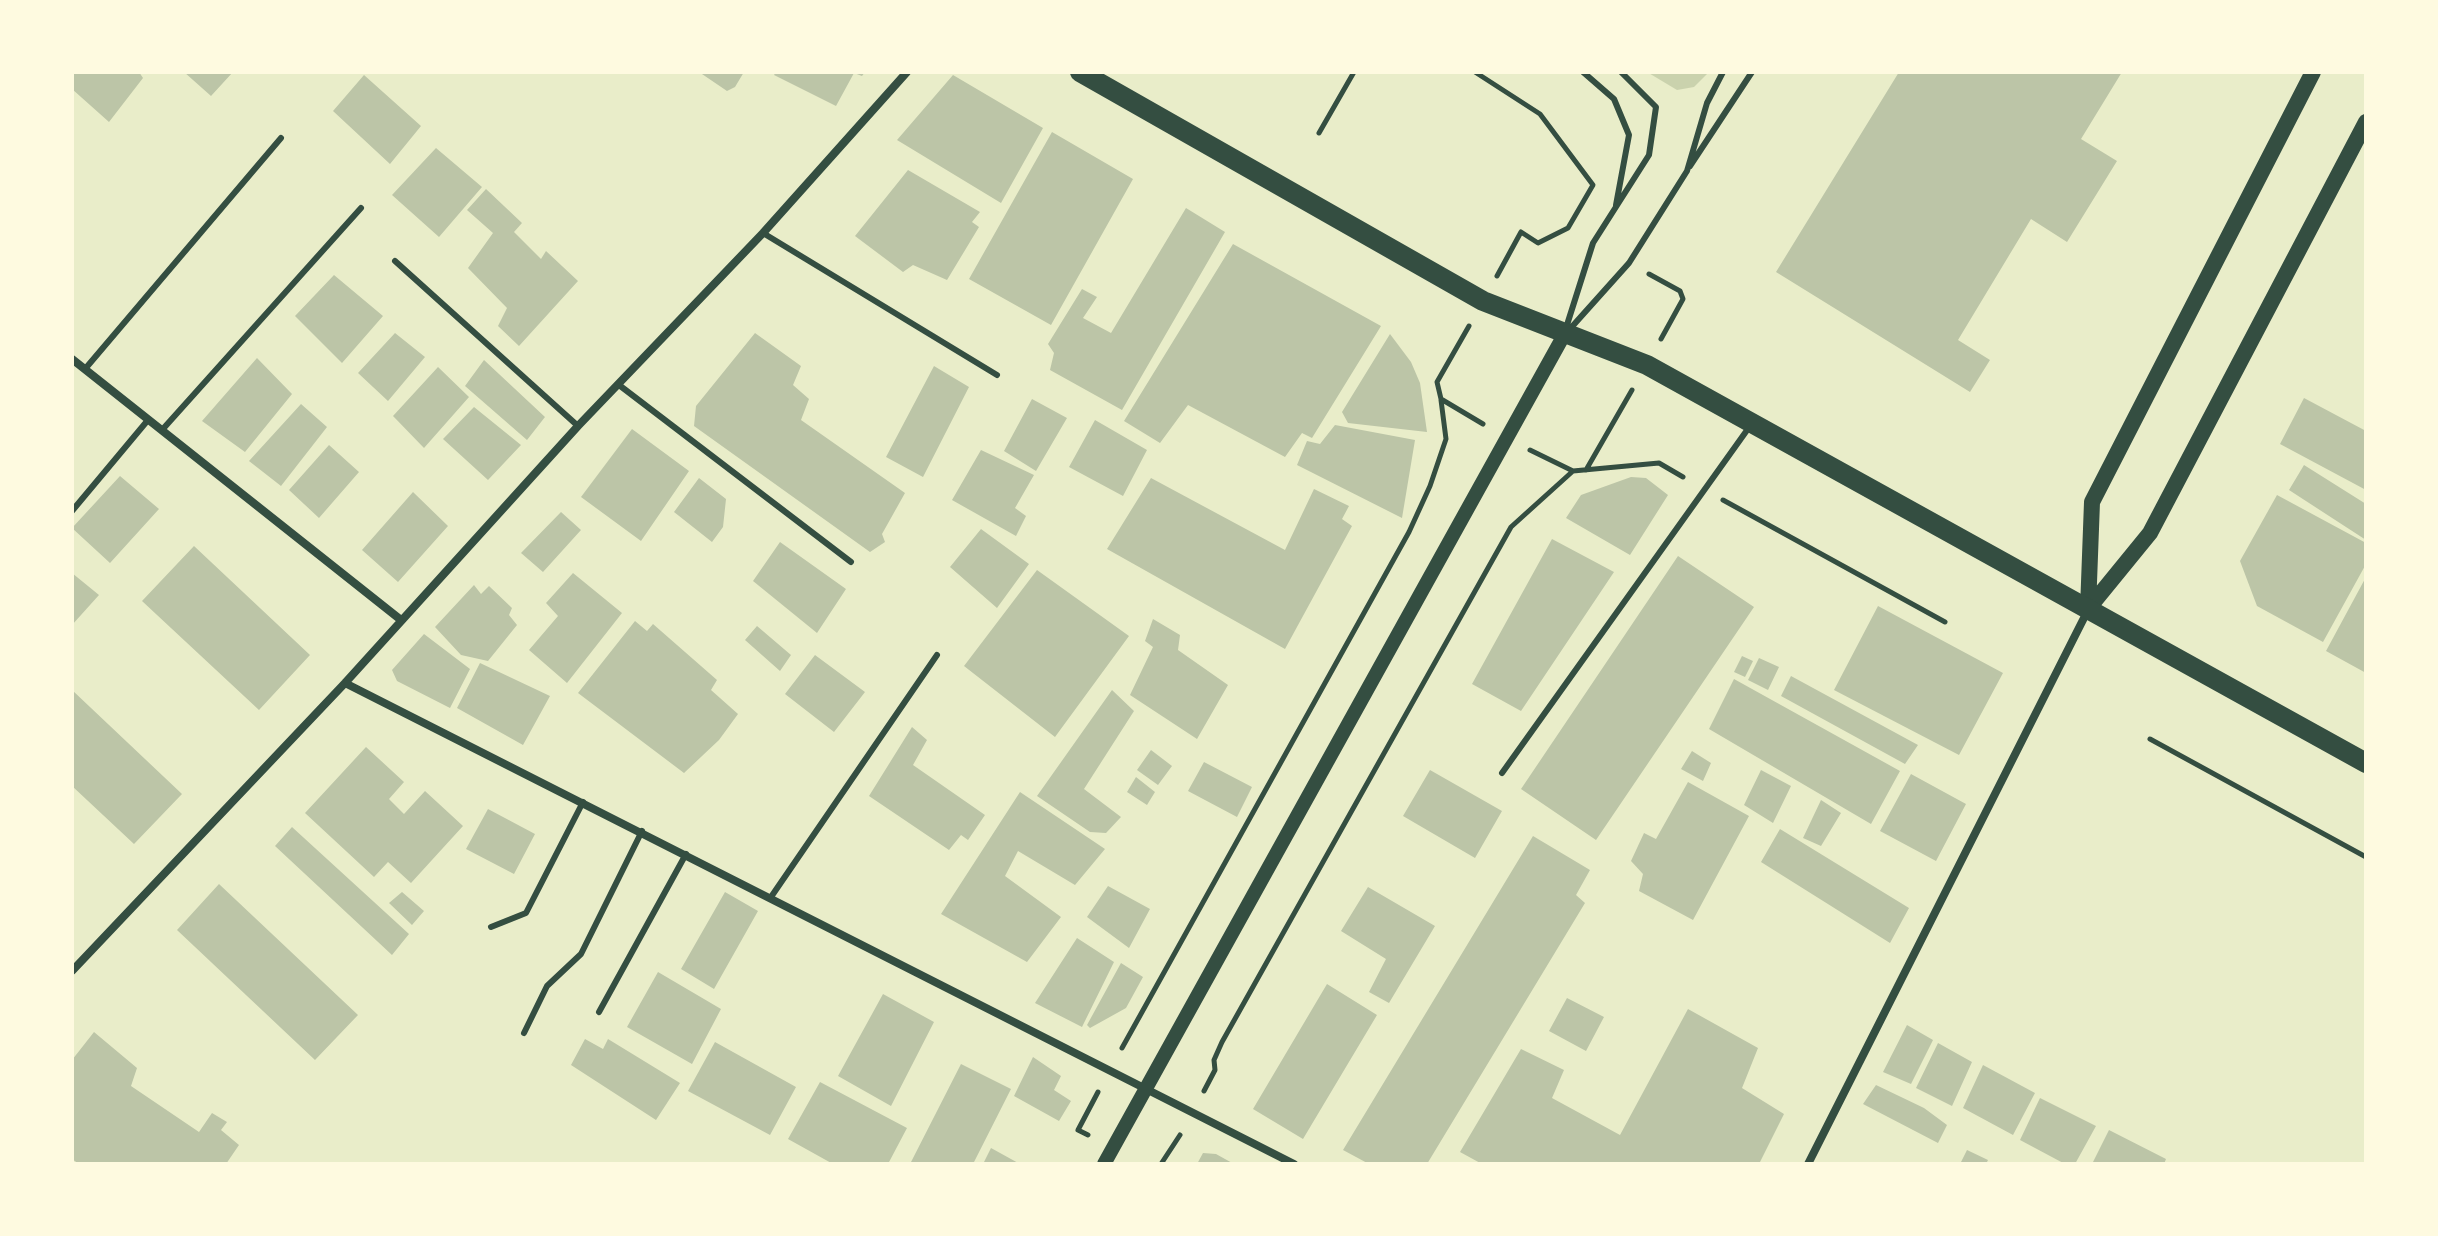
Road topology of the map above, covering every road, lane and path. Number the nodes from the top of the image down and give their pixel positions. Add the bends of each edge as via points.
1 (907, 72) edge
2 (1080, 72) edge
3 (1354, 72) edge
4 (1475, 72) edge
5 (1583, 72) edge
6 (1621, 72) edge
7 (1723, 72) edge
8 (1752, 72) edge
9 (2313, 72) edge
10 (2366, 122) edge
11 (1319, 133) dead end
12 (281, 138) dead end
13 (1687, 171) junction
14 (361, 208) dead end
15 (1616, 208) junction
16 (1521, 232) dead end
17 (763, 233) junction
18 (395, 261) dead end
19 (1564, 335) junction
20 (72, 359) edge
21 (85, 369) junction
22 (997, 375) dead end
23 (619, 385) junction
24 (1441, 399) dead end
25 (148, 420) junction
26 (1752, 423) junction
27 (578, 426) junction
28 (162, 430) junction
29 (1586, 470) dead end
30 (1573, 471) dead end
31 (1704, 489) junction
32 (72, 511) edge
33 (851, 562) dead end
34 (2088, 609) junction
35 (401, 620) junction
36 (1945, 622) dead end
37 (937, 655) dead end
38 (345, 683) junction
39 (2150, 739) dead end
40 (2366, 763) edge
41 (1502, 773) dead end
42 (583, 802) junction
43 (642, 831) junction
44 (686, 854) junction
45 (2366, 857) edge
46 (771, 897) junction
47 (491, 927) dead end
48 (72, 971) edge
49 (1147, 1001) dead end
50 (599, 1012) dead end
51 (524, 1033) dead end
52 (1215, 1070) dead end
53 (1145, 1089) junction
54 (1104, 1164) edge
55 (1294, 1164) edge
56 (1808, 1164) edge

1 - 17 street
2 - 19 main road via 1483,301
3 - 11 path
4 - 16 path via 1540,114 1593,185 1568,228 1538,243
5 - 15 lane via 1614,99 1629,135
6 - 15 lane via 1656,107 1649,155
7 - 13 lane via 1707,103
8 - 13 lane
9 - 34 main road via 2092,502
10 - 34 main road via 2150,533
12 - 21 lane
13 - 19 lane via 1629,263
14 - 28 lane
15 - 19 lane via 1593,243
17 - 22 lane
17 - 23 street
18 - 27 lane
19 - 26 main road via 1647,365
19 - 53 street
20 - 21 street
21 - 25 street
23 - 27 street
23 - 33 lane
24 - 49 path via 1446,439 1409,532
25 - 28 street
25 - 32 lane
26 - 31 lane
26 - 34 main road
27 - 35 street
28 - 35 street
29 - 31 path via 1659,463
30 - 52 path via 1511,527 1222,1042
31 - 36 path
31 - 41 lane
34 - 40 main road
34 - 56 street
35 - 38 street
37 - 46 lane
38 - 42 street
38 - 48 street
39 - 45 path
42 - 43 street
42 - 47 lane via 526,913
43 - 44 street
43 - 51 lane via 581,954 547,986
44 - 46 street
44 - 50 lane
46 - 53 street
53 - 54 street
53 - 55 street

